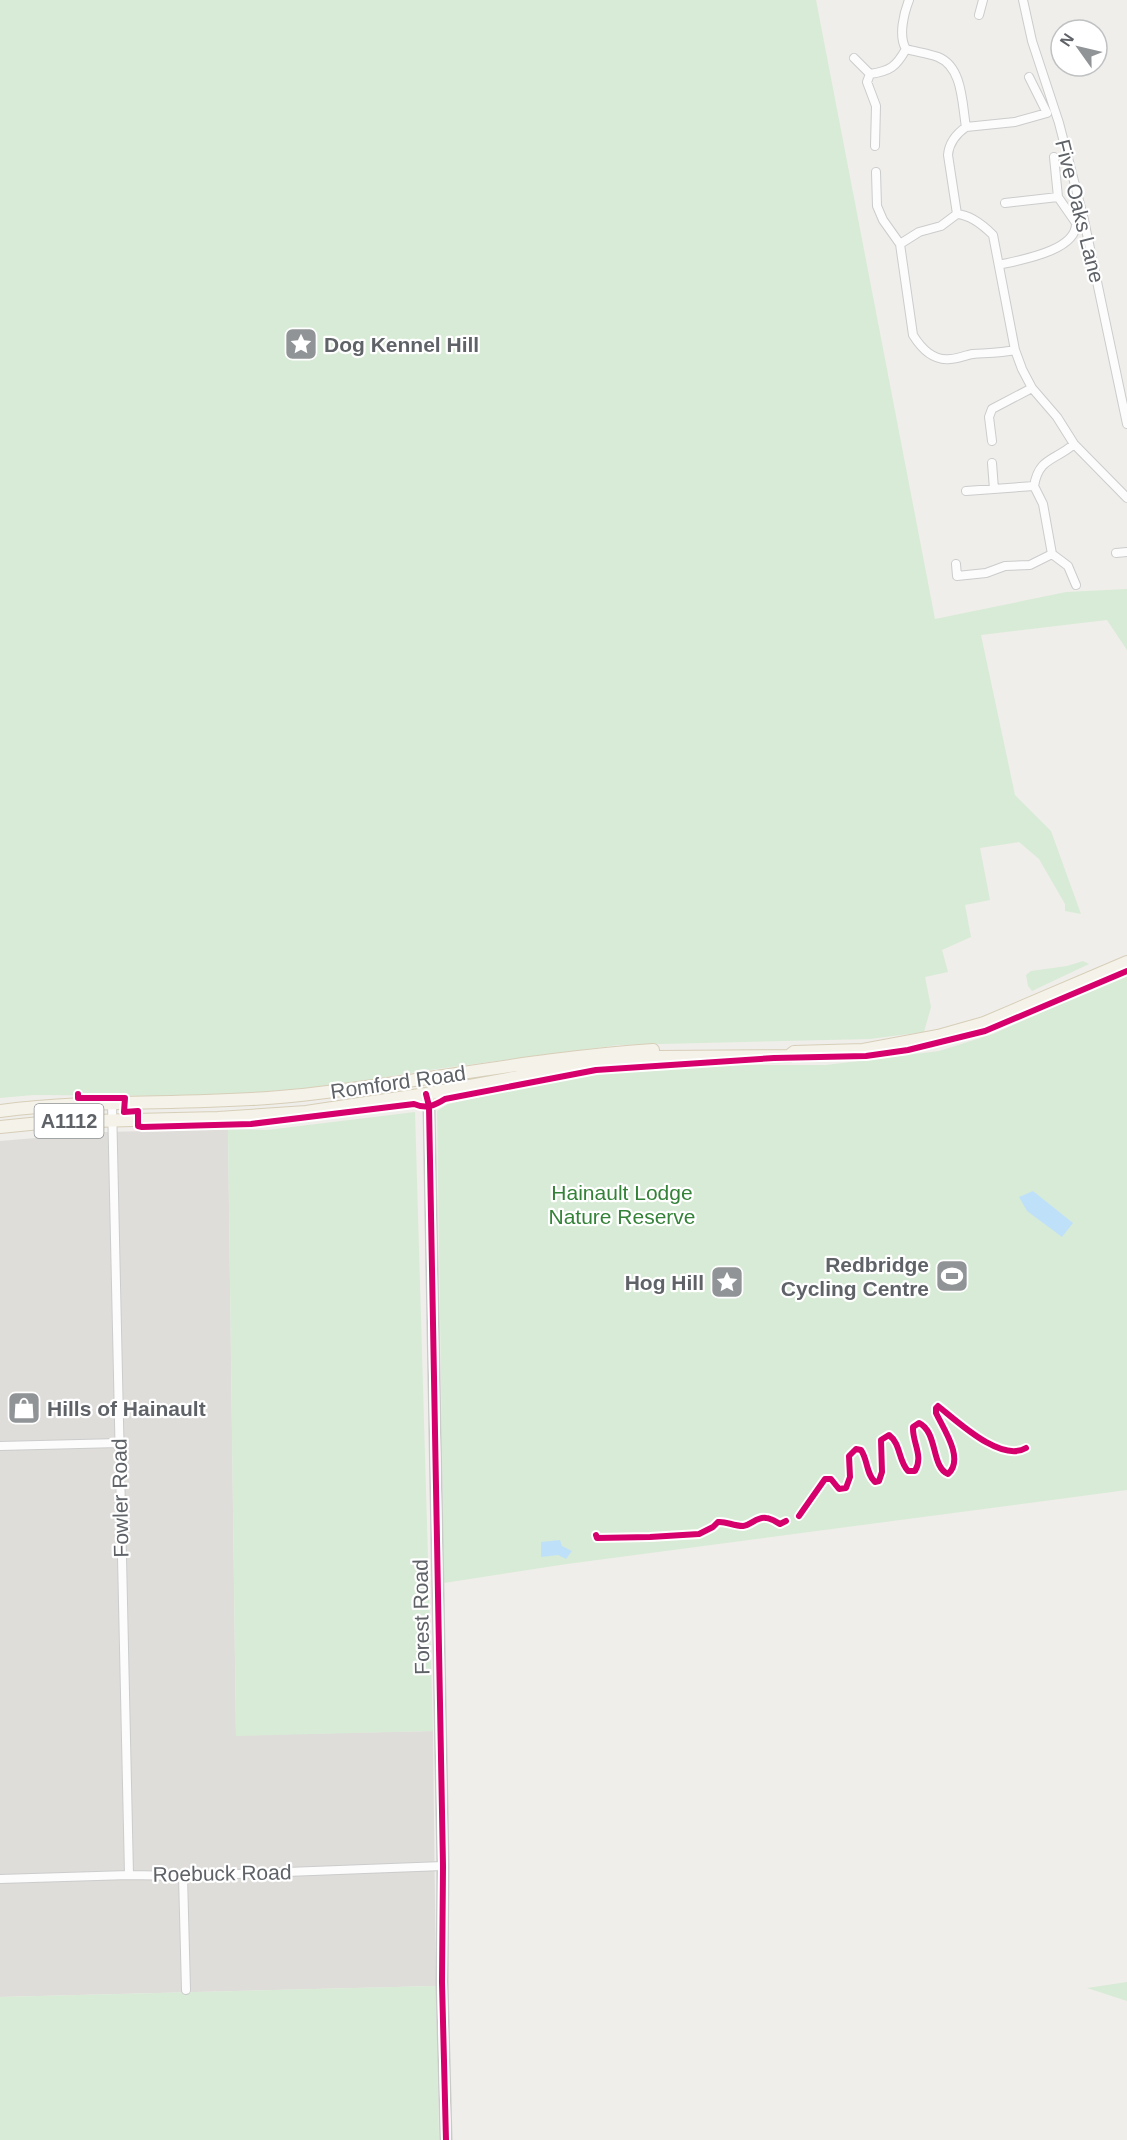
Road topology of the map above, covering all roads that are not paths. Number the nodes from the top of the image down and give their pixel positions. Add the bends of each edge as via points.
1 (909, 0) edge
2 (983, 0) edge
3 (1023, 0) edge
4 (979, 15) dead end
5 (906, 49) junction
6 (854, 58) dead end
7 (870, 74) junction
8 (1029, 77) dead end
9 (966, 127) junction
10 (875, 146) dead end
11 (1054, 157) dead end
12 (876, 172) dead end
13 (1058, 197) junction
14 (1005, 203) dead end
15 (957, 214) junction
16 (900, 244) junction
17 (999, 265) junction
18 (1015, 350) junction
19 (1032, 388) junction
20 (1127, 424) edge
21 (992, 441) dead end
22 (1074, 444) junction
23 (992, 463) dead end
24 (1034, 486) junction
25 (994, 489) junction
26 (966, 491) dead end
27 (1127, 498) edge
28 (1127, 552) edge
29 (1116, 553) dead end
30 (1052, 554) junction
31 (956, 564) dead end
32 (1076, 585) dead end
33 (1127, 962) edge
34 (794, 1052) junction
35 (426, 1094) junction
36 (112, 1103) junction
37 (0, 1111) edge
38 (112, 1120) junction
39 (0, 1127) edge
40 (119, 1443) junction
41 (0, 1446) edge
42 (443, 1866) junction
43 (129, 1875) junction
44 (183, 1876) junction
45 (0, 1879) edge
46 (186, 1990) dead end
47 (446, 2140) edge

1 - 5 street via 902,29
2 - 4 street
3 - 20 street, Five Oaks Lane via 1084,220
5 - 7 street via 900,61 887,71
5 - 9 street via 938,57 951,66 959,84
6 - 7 street
7 - 10 street via 867,82 876,106
8 - 9 street via 1047,112 1015,122
9 - 15 street via 948,148
11 - 13 street
12 - 16 street via 878,206
13 - 14 street
13 - 17 street via 1076,223 1072,237 1041,255
15 - 16 street via 941,226 919,232
15 - 17 street via 993,234
16 - 18 street via 913,335 920,347 949,360
17 - 18 street
18 - 19 street
19 - 21 street via 992,410
19 - 22 street
22 - 24 street via 1038,468
22 - 27 street
23 - 25 street
24 - 25 street
24 - 30 street via 1043,504
25 - 26 street
28 - 29 street
30 - 31 street via 1030,565 1005,566 986,573 957,576
30 - 32 street via 1068,566
33 - 34 main road, Romford Road / A1112 via 994,1019 938,1036 863,1050
34 - 35 main road, Romford Road / A1112 via 789,1056 656,1057 594,1063
34 - 36 main road, Romford Road / A1112 via 655,1049 594,1053 291,1096
35 - 38 main road, Romford Road / A1112 via 306,1112
35 - 42 street, Forest Road
36 - 37 main road, Romford Road / A1112
36 - 38 street, Fowler Road
38 - 39 main road, Romford Road / A1112
38 - 40 street, Fowler Road
40 - 41 street
40 - 43 street, Fowler Road
42 - 44 street, Roebuck Road
42 - 47 street, Forest Road
43 - 44 street, Roebuck Road
43 - 45 street, Roebuck Road
44 - 46 street

